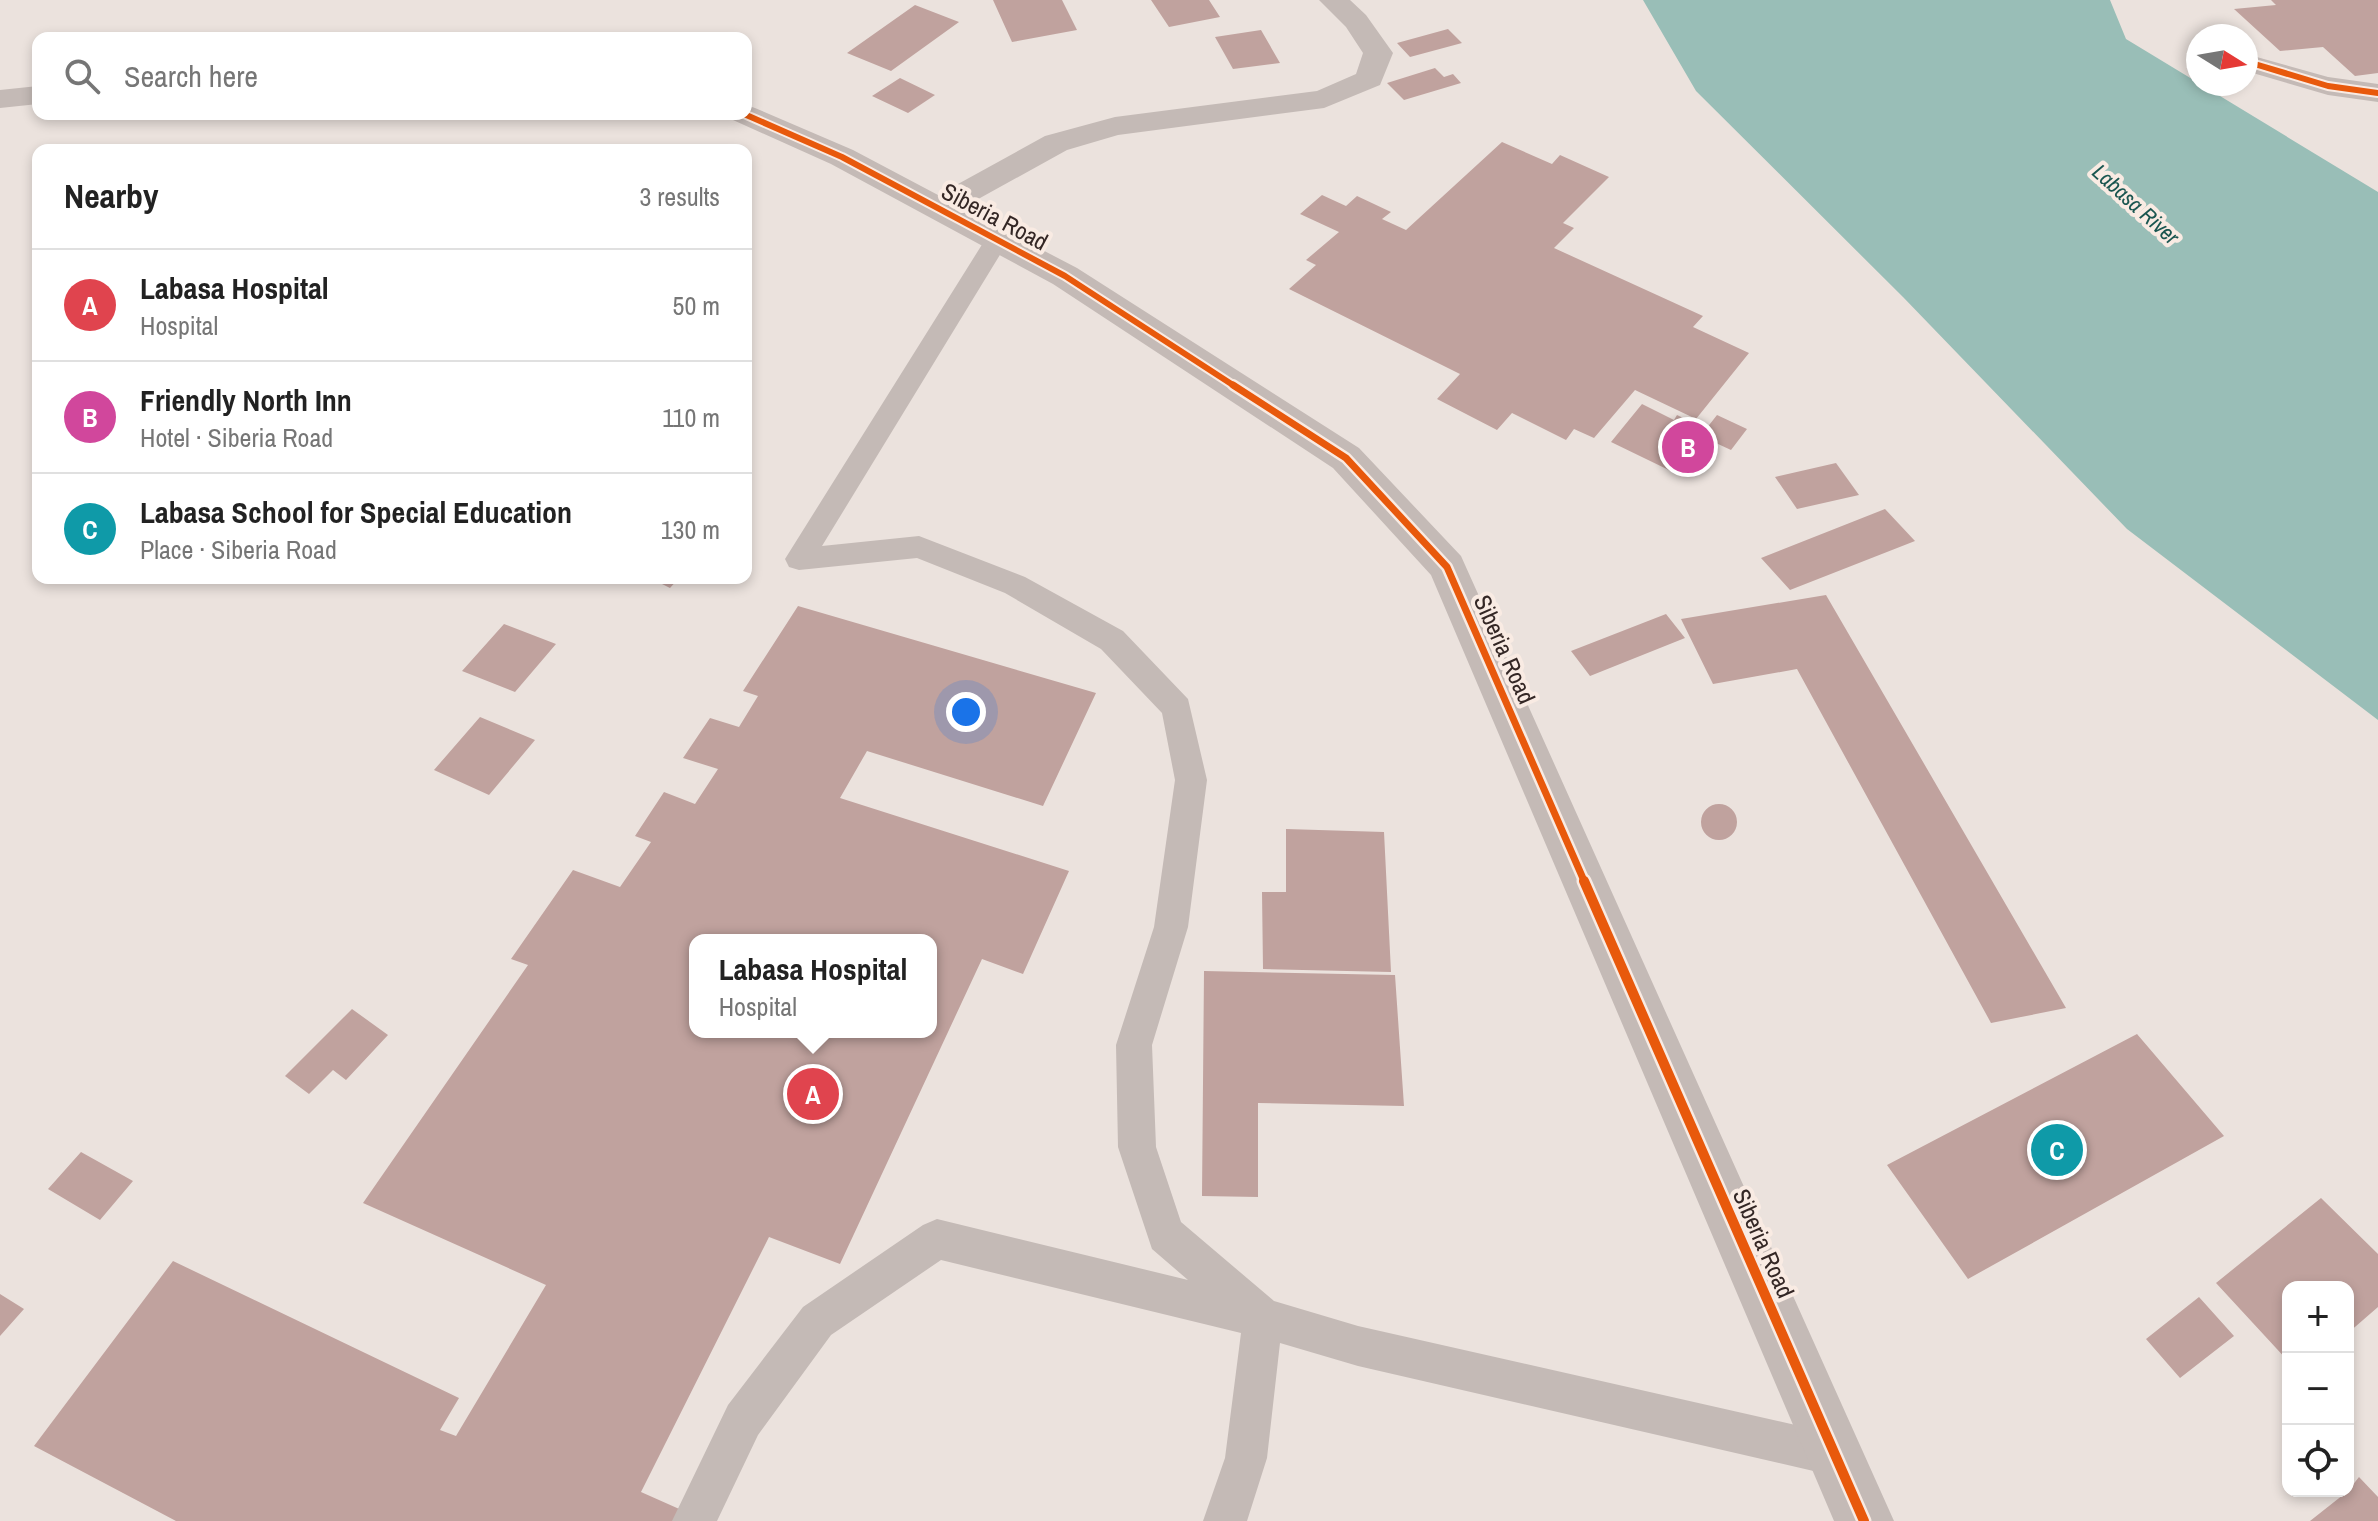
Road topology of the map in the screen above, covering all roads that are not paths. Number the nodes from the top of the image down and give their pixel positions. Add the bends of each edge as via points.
1 (1333, 0) edge
2 (2258, 65) edge
3 (2378, 93) edge
4 (32, 96) edge
5 (0, 99) edge
6 (752, 118) edge
7 (938, 208) junction
8 (997, 240) junction
9 (1263, 1318) junction
10 (1835, 1455) junction
11 (694, 1521) edge
12 (1225, 1521) edge
13 (1864, 1521) edge

1 - 7 street via 1378,53 1369,79 1324,99 1115,126 1071,139
2 - 3 street via 2308,82
4 - 5 street
6 - 7 street, Siberia Road
7 - 8 street, Siberia Road
8 - 9 lane via 799,559 919,547 988,574 1112,640 1177,708 1191,780 1171,927 1134,1045 1137,1147 1166,1235
8 - 10 street, Siberia Road via 1065,276 1346,458 1447,567
9 - 10 lane via 1358,1346
9 - 11 lane via 937,1239 817,1321 743,1420
9 - 12 lane via 1246,1458
10 - 13 street, Siberia Road

